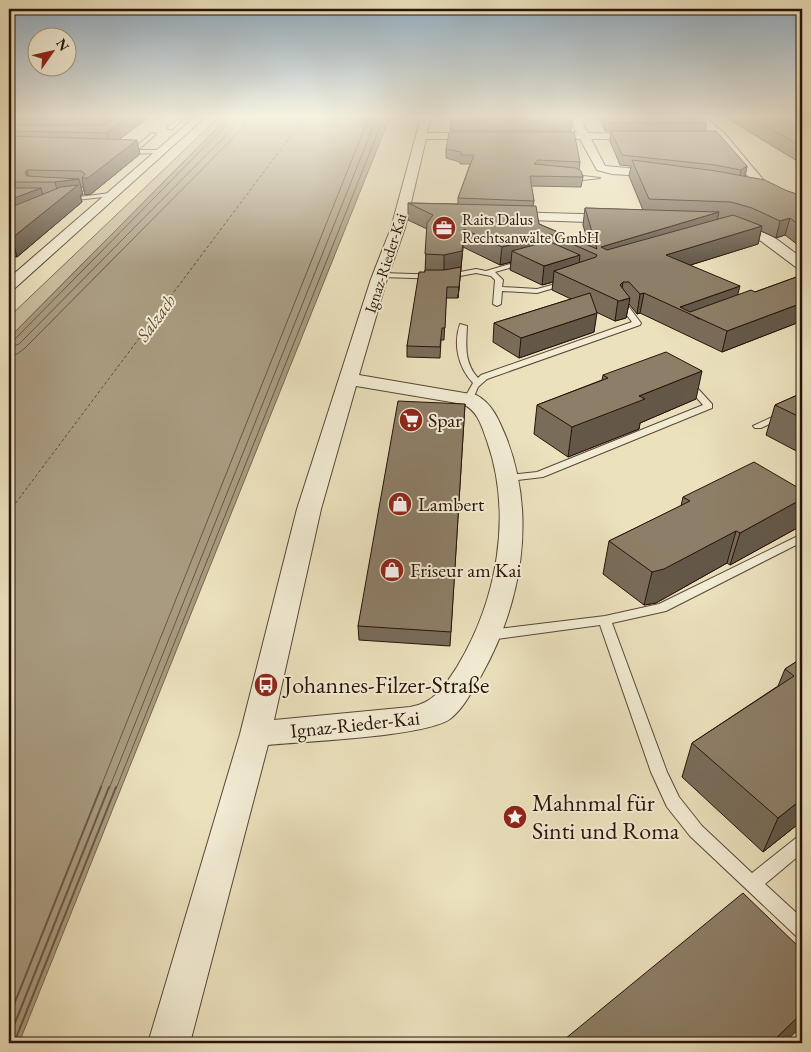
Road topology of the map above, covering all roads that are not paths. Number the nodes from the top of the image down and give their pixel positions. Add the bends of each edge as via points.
1 (142, 166) edge
2 (414, 166) edge
3 (602, 166) edge
4 (746, 166) edge
5 (566, 174) edge
6 (672, 175) edge
7 (597, 178) dead end
8 (748, 189) edge
9 (77, 191) edge
10 (767, 192) junction
11 (112, 193) junction
12 (779, 198) edge
13 (63, 200) edge
14 (401, 213) junction
15 (418, 214) edge
16 (490, 216) edge
17 (634, 219) edge
18 (728, 227) edge
19 (535, 259) edge
20 (802, 264) edge
21 (489, 272) junction
22 (381, 275) junction
23 (579, 279) edge
24 (9, 286) edge
25 (498, 289) junction
26 (497, 304) dead end
27 (623, 305) edge
28 (463, 326) dead end
29 (681, 375) edge
30 (349, 379) junction
31 (473, 391) junction
32 (802, 406) edge
33 (758, 426) dead end
34 (509, 478) junction
35 (802, 538) edge
36 (605, 620) junction
37 (489, 635) junction
38 (255, 734) junction
39 (802, 843) edge
40 (752, 884) junction
41 (802, 930) edge
42 (169, 1043) edge

1 - 11 street
2 - 14 street, Ignaz-Rieder-Kai
3 - 6 street via 610,170
4 - 10 street
5 - 7 lane
8 - 10 street
9 - 11 lane
10 - 12 street
11 - 13 lane
11 - 24 street
14 - 15 street
14 - 22 street, Ignaz-Rieder-Kai
16 - 17 street
18 - 20 street via 766,238
19 - 21 lane
21 - 22 lane via 444,277
21 - 25 lane via 498,277
22 - 30 street, Ignaz-Rieder-Kai
23 - 25 lane via 541,290
25 - 26 lane
27 - 31 lane via 637,323 491,374
28 - 31 lane via 461,356
29 - 34 lane via 708,406 539,475
30 - 31 street
30 - 38 street, Ignaz-Rieder-Kai via 310,508
31 - 34 street, Ignaz-Rieder-Kai via 501,450
32 - 33 lane
34 - 37 street, Ignaz-Rieder-Kai via 510,542 503,589
35 - 36 lane via 662,608
36 - 37 lane
36 - 40 lane via 659,772 673,802 696,831
37 - 38 street, Ignaz-Rieder-Kai via 456,692 443,708 429,716
38 - 42 street, Ignaz-Rieder-Kai
39 - 40 lane
40 - 41 lane

